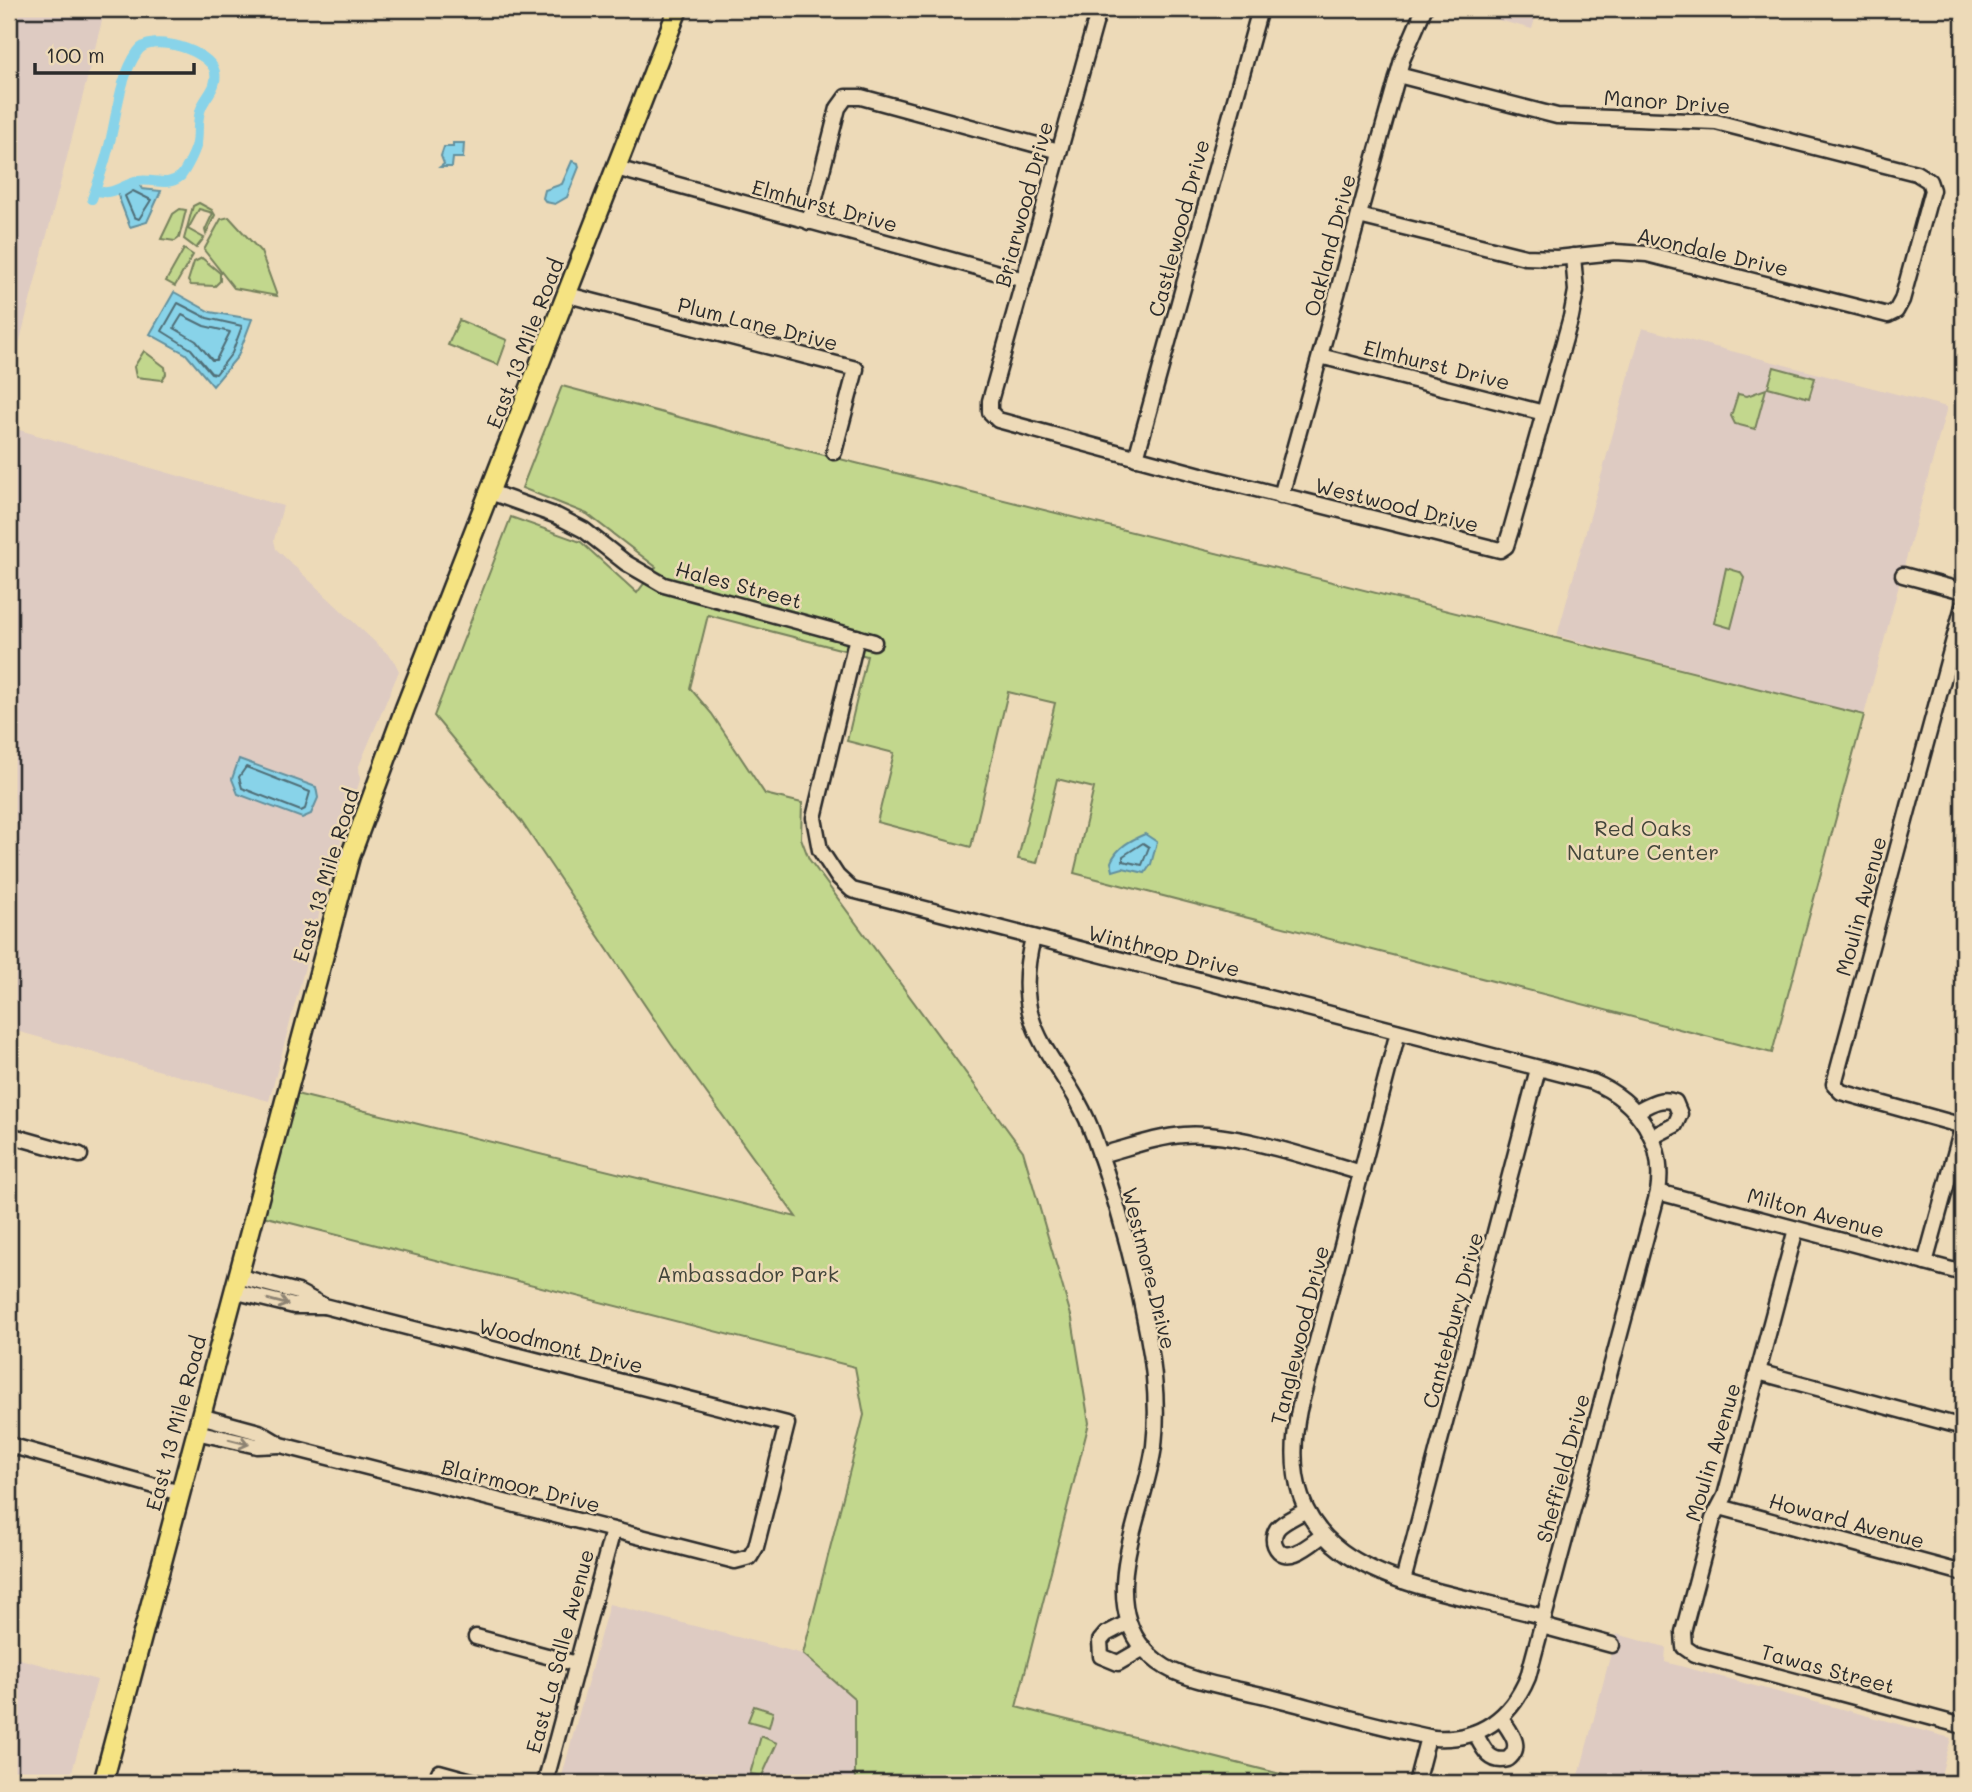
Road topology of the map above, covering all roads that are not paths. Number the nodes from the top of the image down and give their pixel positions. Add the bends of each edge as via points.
1 (678, 9) edge
2 (1098, 9) edge
3 (1260, 9) edge
4 (1424, 9) edge
5 (1398, 75) junction
6 (1059, 151) junction
7 (616, 168) junction
8 (1359, 216) junction
9 (809, 222) junction
10 (1573, 256) junction
11 (1024, 280) junction
12 (568, 295) junction
13 (1893, 313) joint
14 (1320, 356) junction
15 (990, 412) joint
16 (1544, 413) junction
17 (834, 452) dead end
18 (1136, 458) junction
19 (490, 492) junction
20 (1281, 496) junction
21 (1903, 575) dead end
22 (1963, 592) edge
23 (1963, 606) edge
24 (857, 637) junction
25 (874, 642) dead end
26 (1033, 938) junction
27 (1398, 1032) junction
28 (1538, 1069) junction
29 (1637, 1111) junction
30 (1963, 1125) edge
31 (9, 1135) edge
32 (1652, 1137) junction
33 (80, 1155) dead end
34 (1100, 1155) junction
35 (1363, 1173) junction
36 (1658, 1192) junction
37 (1796, 1229) junction
38 (1925, 1263) junction
39 (1963, 1273) edge
40 (235, 1283) junction
41 (1758, 1372) junction
42 (198, 1424) junction
43 (1963, 1427) edge
44 (9, 1445) edge
45 (180, 1493) junction
46 (1720, 1507) junction
47 (1306, 1510) junction
48 (613, 1530) junction
49 (1323, 1535) junction
50 (750, 1557) joint
51 (1963, 1573) edge
52 (1403, 1581) junction
53 (1543, 1621) junction
54 (1127, 1623) junction
55 (476, 1637) dead end
56 (1612, 1645) dead end
57 (1684, 1647) joint
58 (1144, 1648) junction
59 (577, 1664) junction
60 (1501, 1718) junction
61 (1963, 1726) edge
62 (1475, 1733) junction
63 (1428, 1737) junction
64 (439, 1772) dead end
65 (103, 1783) edge
66 (480, 1783) edge
67 (545, 1783) edge
68 (1416, 1783) edge

1 - 7 main road, East 13 Mile Road
2 - 6 street, Briarwood Drive
3 - 18 street, Castlewood Drive
4 - 5 street, Oakland Drive
5 - 8 street, Oakland Drive
5 - 13 street, Manor Drive via 1557,116 1728,125 1916,173 1930,181 1932,190 1902,300
6 - 9 street via 861,97 846,97 838,108
6 - 11 street, Briarwood Drive
7 - 9 street, Elmhurst Drive
7 - 12 main road, East 13 Mile Road
8 - 10 street, Avondale Drive via 1525,257
8 - 14 street, Oakland Drive
9 - 11 street, Elmhurst Drive
10 - 13 street, Avondale Drive via 1647,254 1878,314
10 - 16 street, Westwood Drive via 1574,304
11 - 15 street, Briarwood Drive
12 - 17 street, Plum Lane Drive via 856,369
12 - 19 main road, East 13 Mile Road
14 - 16 street, Elmhurst Drive
14 - 20 street, Oakland Drive
15 - 18 street, Westwood Drive via 998,420
16 - 20 street, Westwood Drive via 1508,542 1500,550
18 - 20 street, Westwood Drive
19 - 24 street, Hales Street via 584,530 634,569 664,585
19 - 40 main road, East 13 Mile Road via 350,857
21 - 22 street
23 - 30 street, Moulin Avenue via 1834,1084 1841,1093
24 - 25 street, Hales Street
24 - 26 street, Winthrop Drive via 816,805 815,835 820,850 852,890
26 - 27 street, Winthrop Drive
26 - 34 street, Westmore Drive via 1027,985 1032,1024 1080,1104
27 - 28 street, Winthrop Drive
27 - 35 street, Tanglewood Drive
28 - 29 street, Winthrop Drive via 1606,1087
28 - 52 street, Canterbury Drive
29 - 32 street, Winthrop Drive
29 - 32 street via 1656,1101 1675,1102 1680,1114 1675,1125
30 - 38 street
31 - 33 street
32 - 36 street, Winthrop Drive via 1660,1172
34 - 35 street via 1159,1138 1201,1135
34 - 54 street, Westmore Drive via 1142,1304 1155,1394 1150,1471 1123,1579
35 - 47 street, Tanglewood Drive via 1295,1429 1294,1471
36 - 37 street, Milton Avenue
36 - 53 street, Sheffield Drive
37 - 38 street, Milton Avenue
37 - 41 street, Moulin Avenue
38 - 39 street, Milton Avenue
40 - 42 main road, East 13 Mile Road
40 - 50 street, Woodmont Drive via 294,1306 324,1306 787,1424
41 - 43 street
41 - 46 street, Moulin Avenue
42 - 45 main road, East 13 Mile Road
42 - 48 street, Blairmoor Drive via 257,1446 281,1445
44 - 45 street
45 - 65 main road, East 13 Mile Road
46 - 51 street, Howard Avenue
46 - 57 street, Moulin Avenue via 1683,1632
47 - 49 street, Tanglewood Drive
47 - 49 street via 1277,1530 1277,1548 1296,1554
48 - 50 street, Blairmoor Drive via 735,1561
48 - 59 street, East La Salle Avenue
49 - 52 street, Tanglewood Drive via 1356,1563
52 - 53 street, Tanglewood Drive
53 - 56 street
53 - 60 street, Sheffield Drive via 1521,1694
54 - 58 street, Westmore Drive
54 - 58 street via 1100,1641 1101,1656 1118,1663
55 - 59 street
57 - 61 street, Tawas Street via 1694,1654
58 - 63 street, Westmore Drive via 1163,1665 1187,1675
59 - 67 street, East La Salle Avenue
60 - 62 street, Sheffield Drive
60 - 62 street via 1516,1744 1508,1759 1488,1756
62 - 63 street, Westmore Drive via 1447,1739
63 - 68 street
64 - 66 street

